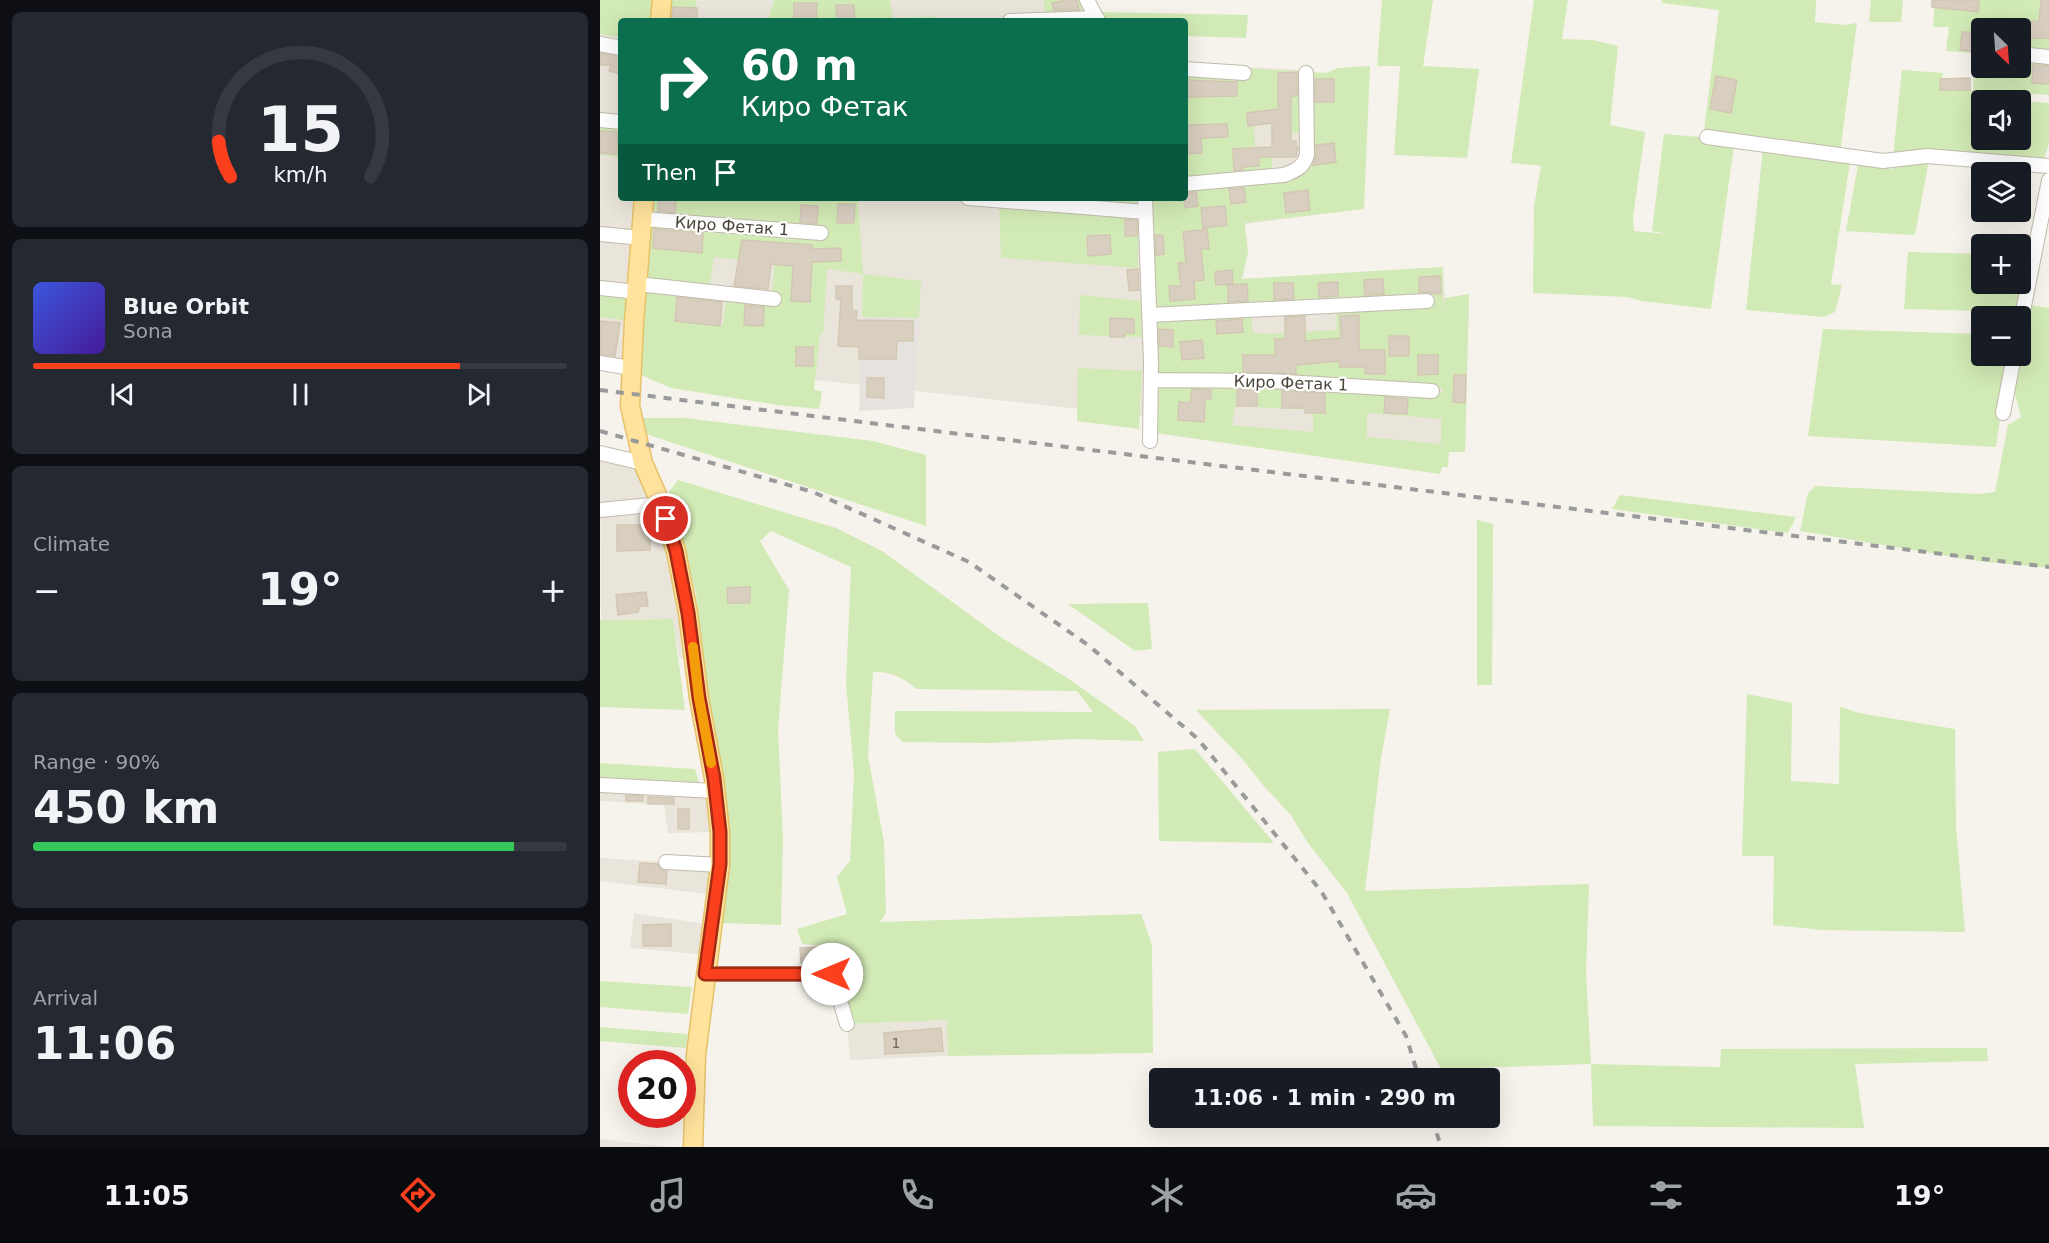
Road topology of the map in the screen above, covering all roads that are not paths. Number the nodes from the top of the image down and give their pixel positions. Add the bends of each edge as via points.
1 (662, 0) edge
2 (1087, 0) edge
3 (660, 18) edge
4 (1097, 18) edge
5 (600, 44) edge
6 (618, 47) edge
7 (2031, 55) edge
8 (2049, 57) edge
9 (1188, 69) edge
10 (1306, 72) dead end
11 (1244, 74) dead end
12 (600, 120) edge
13 (618, 122) edge
14 (1707, 137) dead end
15 (2049, 166) edge
16 (2049, 180) edge
17 (1188, 184) edge
18 (644, 201) edge
19 (1044, 201) edge
20 (1145, 205) edge
21 (643, 219) junction
22 (821, 233) dead end
23 (600, 234) edge
24 (642, 238) junction
25 (600, 288) edge
26 (637, 288) junction
27 (774, 299) dead end
28 (1427, 301) dead end
29 (2024, 306) edge
30 (1149, 315) junction
31 (600, 363) edge
32 (2012, 366) edge
33 (631, 368) junction
34 (1150, 380) junction
35 (1432, 391) dead end
36 (2002, 413) dead end
37 (1150, 441) dead end
38 (638, 442) junction
39 (602, 455) edge
40 (622, 459) junction
41 (643, 463) junction
42 (661, 504) junction
43 (600, 510) edge
44 (600, 785) edge
45 (715, 791) junction
46 (666, 862) dead end
47 (720, 864) junction
48 (705, 974) junction
49 (847, 1024) dead end
50 (693, 1147) edge

1 - 3 main road
2 - 4 street
5 - 6 street
7 - 8 street
9 - 11 street
10 - 17 street via 1304,165 1284,175
12 - 13 street
14 - 15 street via 1884,161 1928,156
16 - 29 street
18 - 21 main road
19 - 20 street
20 - 30 street
21 - 22 street, Киро Фетак 1
21 - 24 main road
23 - 24 street
24 - 26 main road
25 - 26 street
26 - 27 street
26 - 33 main road
28 - 30 street
30 - 34 street
31 - 33 street
32 - 36 street
33 - 38 main road via 630,406
34 - 35 street, Киро Фетак 1 via 1270,381
34 - 37 street
38 - 40 street via 632,455
38 - 41 main road
39 - 40 street
40 - 41 street
41 - 42 main road
42 - 43 street
42 - 45 main road via 676,551 688,613
44 - 45 street
45 - 47 main road
46 - 47 street
47 - 48 main road
48 - 49 street via 832,974
48 - 50 main road via 696,1055

